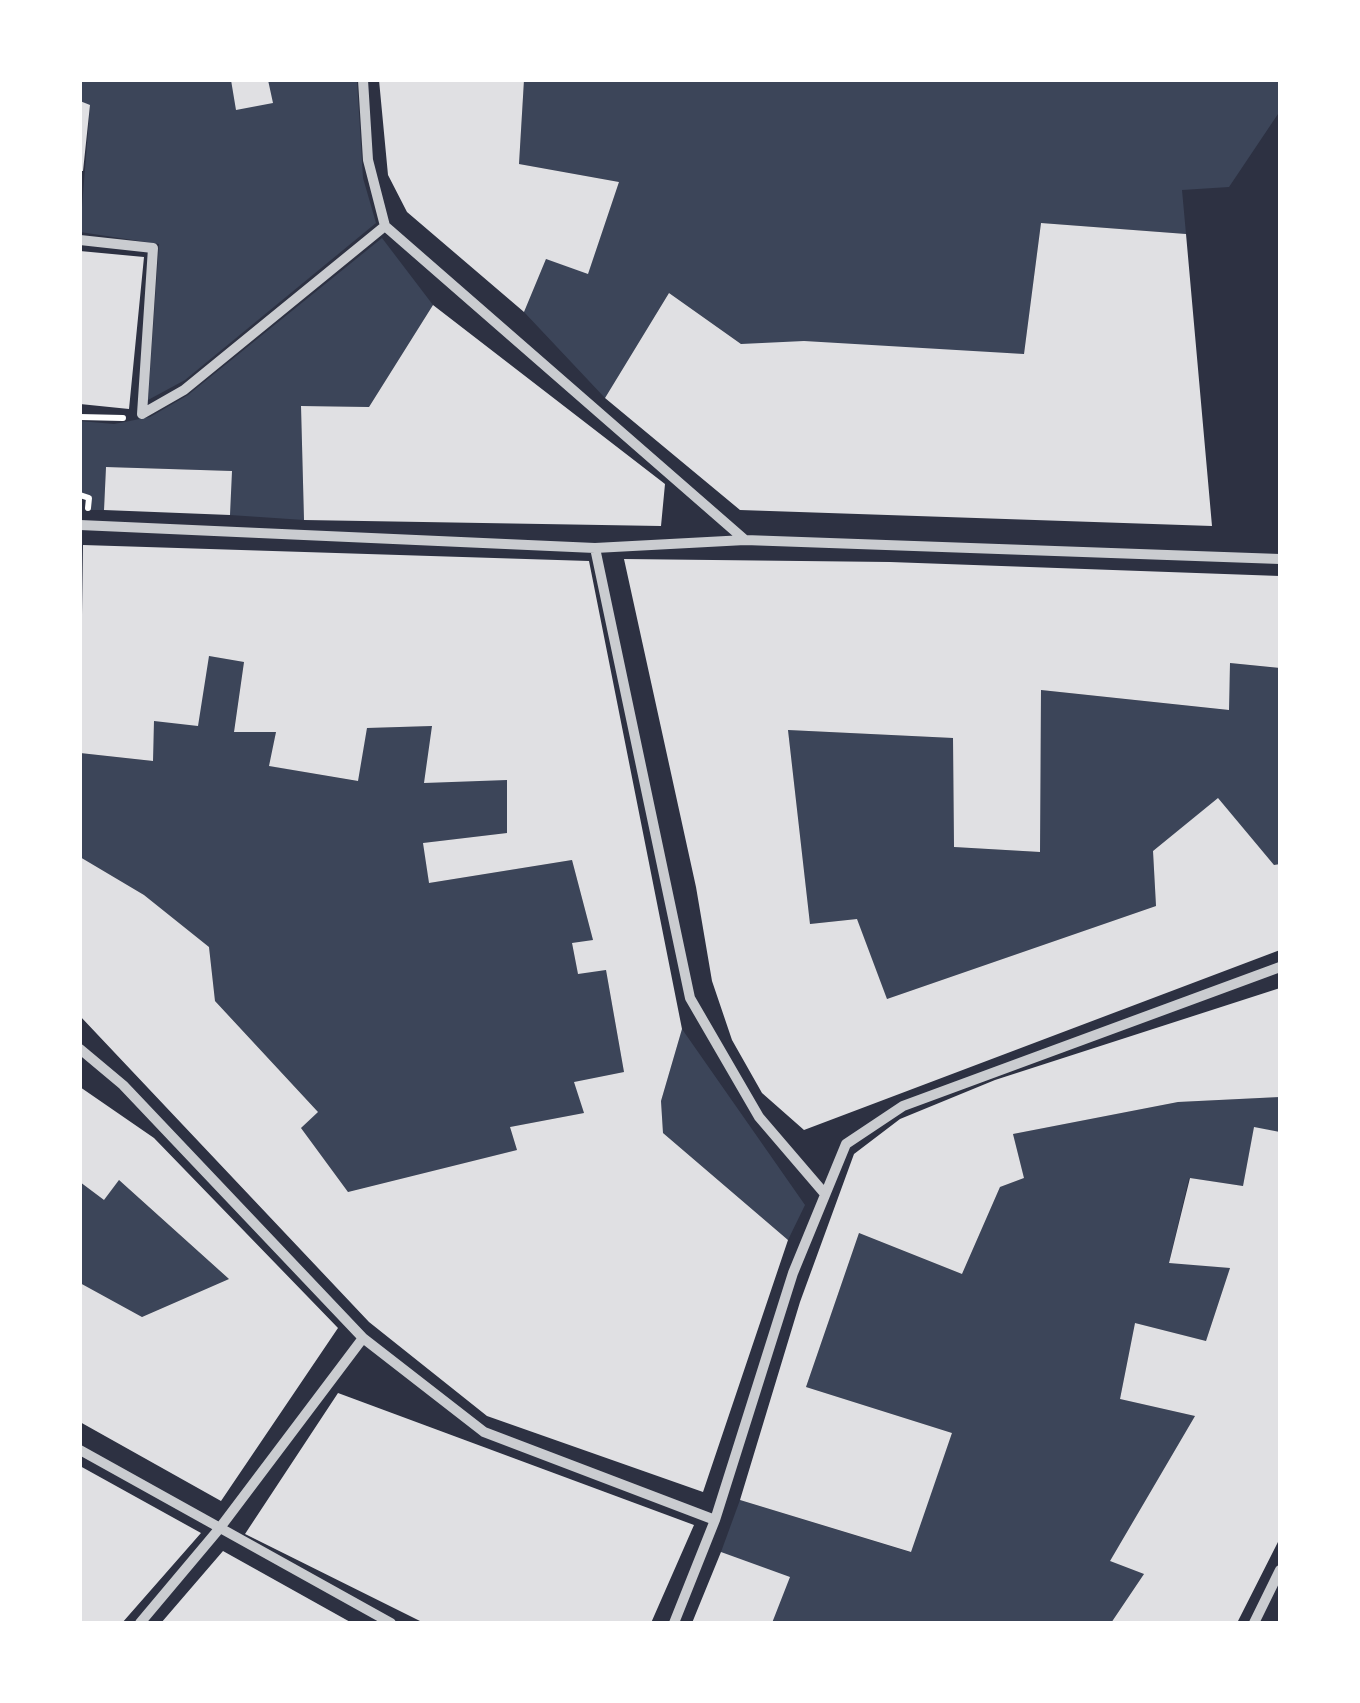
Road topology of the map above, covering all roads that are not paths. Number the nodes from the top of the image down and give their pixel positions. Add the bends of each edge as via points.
1 (363, 80) edge
2 (385, 226) junction
3 (80, 240) edge
4 (80, 525) edge
5 (745, 540) junction
6 (595, 548) junction
7 (1280, 560) edge
8 (1280, 967) edge
9 (80, 1049) edge
10 (824, 1194) junction
11 (362, 1338) junction
12 (80, 1450) edge
13 (716, 1520) junction
14 (219, 1529) junction
15 (1280, 1570) edge
16 (140, 1623) edge
17 (391, 1623) edge
18 (674, 1623) edge
19 (1254, 1623) edge

1 - 2 street via 368,160
2 - 3 street via 184,390 142,414 152,248
2 - 5 street
4 - 6 street
5 - 6 street
5 - 7 street
6 - 10 street via 690,998 759,1116
8 - 10 street via 904,1106 846,1144
9 - 11 street via 123,1085
10 - 13 street
11 - 13 street via 484,1432
11 - 14 street
12 - 14 street
13 - 18 street
14 - 16 street
14 - 17 street
15 - 19 street

